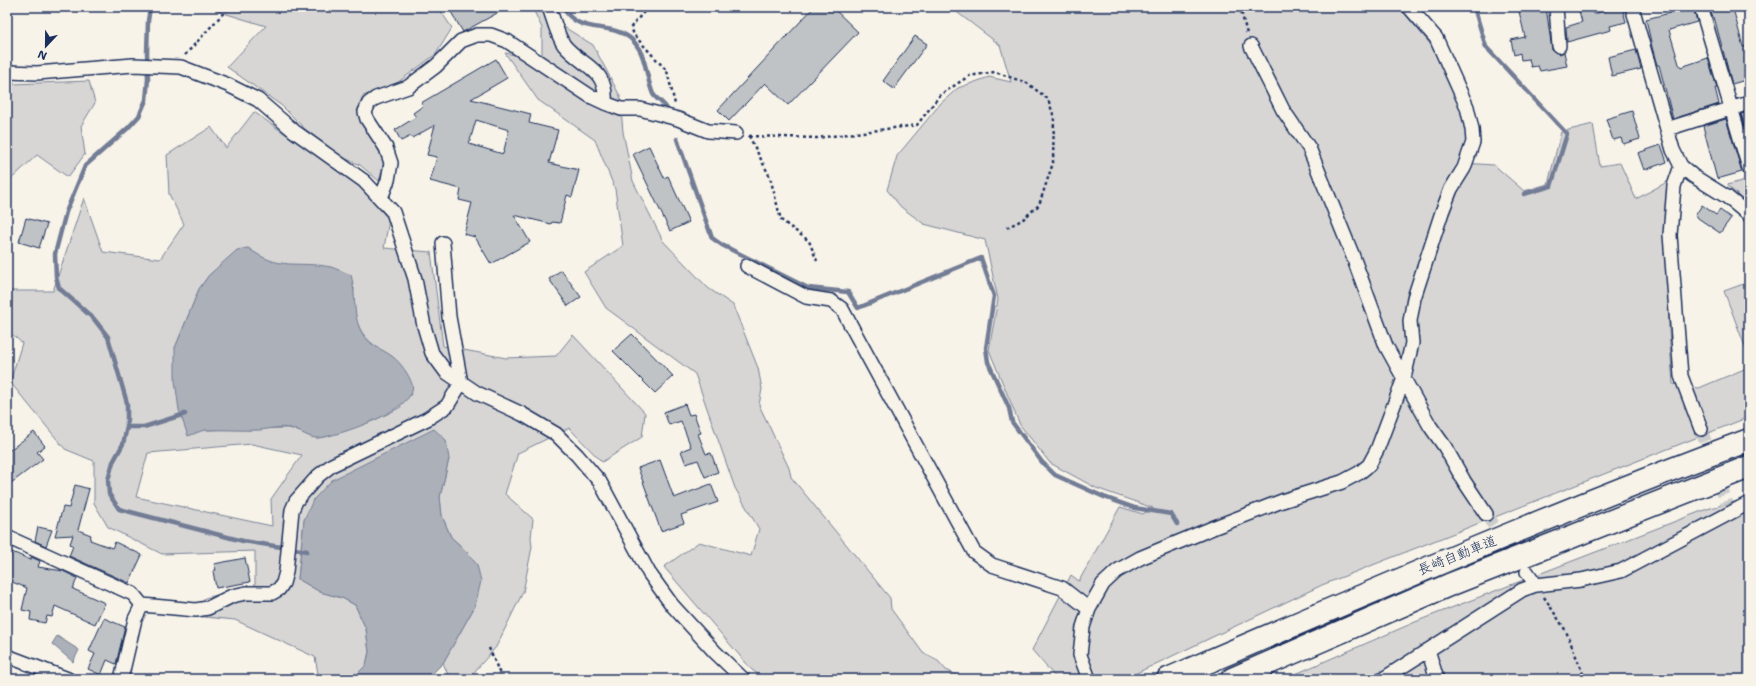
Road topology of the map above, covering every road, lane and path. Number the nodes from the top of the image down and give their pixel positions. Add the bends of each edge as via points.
1 (229, 7) edge
2 (549, 7) edge
3 (648, 7) edge
4 (1240, 7) edge
5 (1409, 7) edge
6 (1556, 7) edge
7 (1632, 7) edge
8 (1701, 7) edge
9 (1251, 46) joint
10 (1560, 46) dead end
11 (182, 67) junction
12 (7, 72) edge
13 (605, 103) junction
14 (1749, 103) edge
15 (1731, 108) junction
16 (678, 118) junction
17 (1667, 129) junction
18 (742, 134) junction
19 (1681, 166) junction
20 (1749, 168) edge
21 (381, 198) junction
22 (1749, 215) edge
23 (1004, 229) dead end
24 (443, 243) dead end
25 (817, 261) dead end
26 (747, 266) dead end
27 (1404, 378) junction
28 (461, 383) junction
29 (1701, 429) tunnel mouth
30 (1749, 440) edge
31 (1749, 467) edge
32 (1749, 502) edge
33 (1486, 514) tunnel mouth
34 (7, 537) edge
35 (1527, 572) tunnel mouth
36 (1536, 584) junction
37 (142, 605) junction
38 (1089, 609) junction
39 (489, 648) dead end
40 (1428, 650) junction
41 (7, 656) edge
42 (737, 678) edge
43 (68, 679) edge
44 (121, 679) edge
45 (502, 679) edge
46 (1089, 679) edge
47 (1168, 679) edge
48 (1232, 679) edge
49 (1383, 679) edge
50 (1437, 679) edge
51 (1585, 679) edge

1 - 11 path via 184,57
2 - 13 street via 564,44 598,74 606,90
3 - 16 path via 631,27 634,35 667,71
4 - 9 path
5 - 27 street via 1438,44 1467,107 1473,142 1464,168 1451,189 1442,212 1414,298 1410,321 1412,343
6 - 10 street
7 - 17 street
8 - 15 street
9 - 27 street via 1283,110 1309,148 1386,346
11 - 12 street via 133,65 37,73
11 - 21 street via 228,84 258,100 294,131 364,181
13 - 16 street via 621,109 640,109
13 - 21 street via 590,96 507,40 491,35 476,35 461,42 436,66 408,87 368,103 365,112 367,119 386,148 390,163 388,180
14 - 15 street
15 - 17 street
15 - 20 street
16 - 18 street via 708,131
17 - 19 street
18 - 23 path via 817,138 916,125 940,95 969,76 995,72 1027,83 1048,99 1054,117 1052,163 1039,205 1022,220
18 - 25 path via 770,177 781,220 809,241
19 - 22 street
19 - 29 street via 1674,186 1670,235 1681,376
21 - 28 street via 393,212 415,279 432,353 446,372
24 - 28 street via 449,316
26 - 38 street via 806,297 831,300 842,309 974,552 992,565 1062,588
27 - 33 street via 1430,426
27 - 38 street via 1377,450 1369,465 1360,473 1140,558 1117,571 1104,584
28 - 37 street via 447,406 427,419 332,465 318,476 296,501 291,514 288,559 283,584 279,589 272,593 232,596 208,608 196,610
28 - 42 street via 556,434 577,455 600,482 649,573 667,599
30 - 47 highway, 長崎自動車道 via 1439,562
31 - 48 highway, 長崎自動車道 via 1449,585
32 - 36 street via 1729,508 1621,571 1581,580
34 - 37 street via 133,594
35 - 36 street
36 - 40 street via 1522,590
36 - 51 path via 1566,631
37 - 44 street via 135,619
38 - 46 street via 1080,655
39 - 45 path
40 - 49 street
40 - 50 street
41 - 43 street

